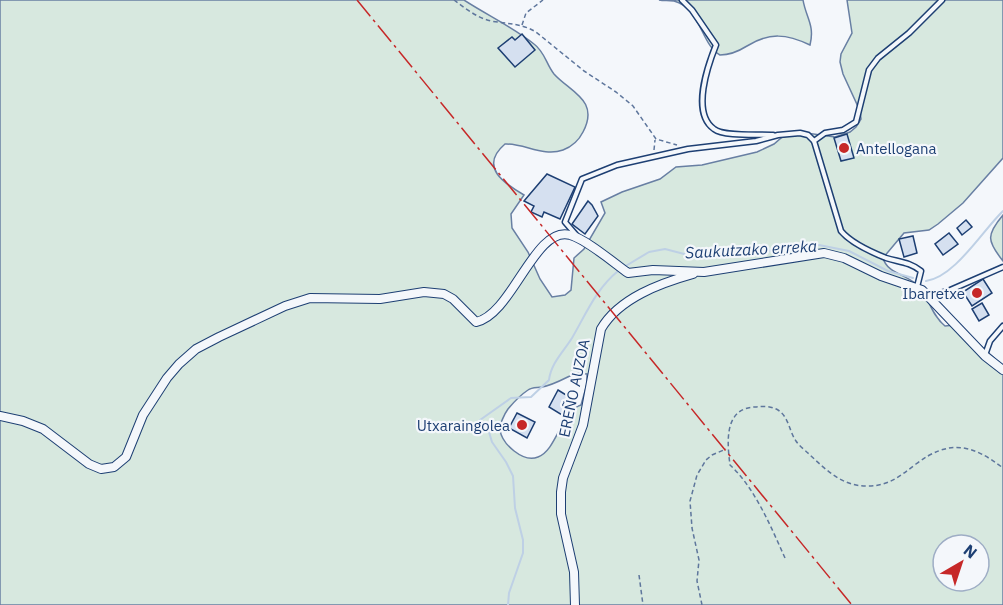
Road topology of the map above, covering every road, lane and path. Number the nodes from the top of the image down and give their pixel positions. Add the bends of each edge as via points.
1 (454, 0) edge
2 (543, 0) edge
3 (682, 0) edge
4 (942, 0) edge
5 (521, 25) junction
6 (778, 135) junction
7 (656, 140) junction
8 (814, 141) junction
9 (691, 149) junction
10 (651, 157) junction
11 (579, 238) junction
12 (1003, 267) edge
13 (704, 272) junction
14 (917, 288) junction
15 (928, 296) junction
16 (1003, 326) edge
17 (985, 356) junction
18 (1003, 370) edge
19 (0, 416) edge
20 (728, 449) junction
21 (1003, 468) edge
22 (785, 558) dead end
23 (639, 575) dead end
24 (575, 605) edge
25 (643, 605) edge
26 (702, 605) edge

1 - 5 path via 475,15
2 - 5 path via 526,14
3 - 6 lane via 716,45 704,82 706,121 714,130 725,133
4 - 8 lane via 869,70 856,122
5 - 7 path via 536,32 623,98 642,117
6 - 8 lane via 800,133
6 - 9 lane
7 - 9 path
7 - 10 path
8 - 14 lane via 841,231 862,247 913,265 921,271
9 - 10 lane
10 - 11 lane via 582,178 565,222
11 - 13 street via 628,273
11 - 19 street via 557,236 541,246 497,309 476,322 444,294 424,292 380,299 310,298 204,345 167,378 143,415 126,457 114,467 101,469 89,464 43,429
12 - 15 lane
13 - 14 street via 824,253
13 - 24 street, EREÑO AUZOA via 668,281 633,299 601,329 583,425 561,492 561,514 574,572
14 - 15 street
15 - 17 street
16 - 17 lane via 990,341
17 - 18 street
20 - 21 path via 729,424 739,412 765,406 786,418 796,442 830,474 853,485 885,484 936,451 953,448 972,448
20 - 22 path via 730,465 765,514
20 - 26 path via 706,460 690,501
23 - 25 path

